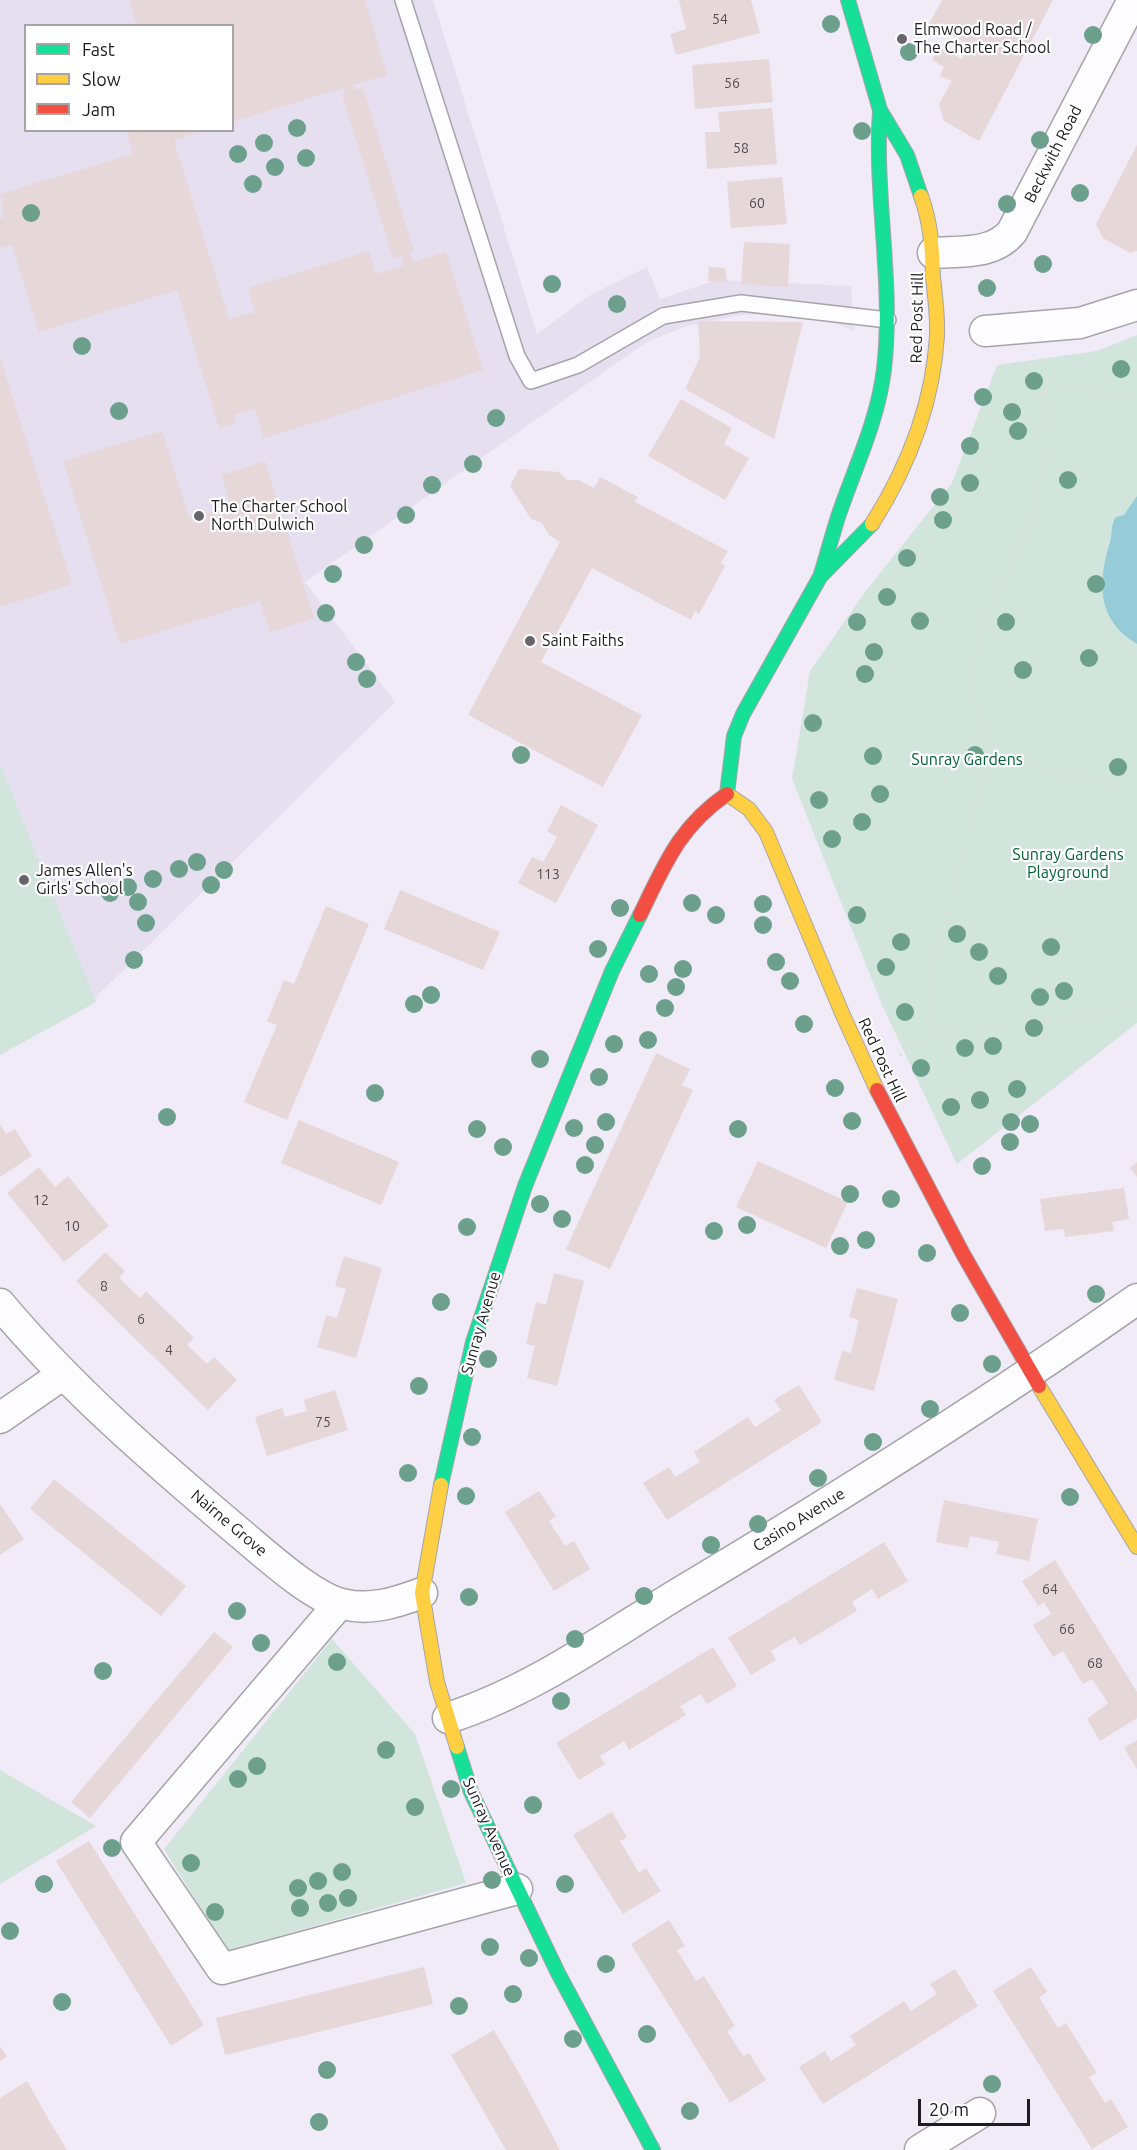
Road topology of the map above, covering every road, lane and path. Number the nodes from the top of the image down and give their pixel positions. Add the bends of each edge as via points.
1 (403, 0) edge
2 (848, 0) edge
3 (1132, 0) edge
4 (880, 110) junction
5 (933, 253) junction
6 (1137, 305) edge
7 (888, 320) junction
8 (986, 331) dead end
9 (1005, 360) dead end
10 (1045, 381) junction
11 (1137, 392) edge
12 (820, 577) junction
13 (991, 748) junction
14 (1137, 790) edge
15 (727, 794) junction
16 (1137, 1002) edge
17 (938, 1033) junction
18 (869, 1072) junction
19 (1137, 1299) edge
20 (0, 1304) edge
21 (1032, 1373) junction
22 (62, 1375) junction
23 (0, 1418) edge
24 (1137, 1547) edge
25 (422, 1593) junction
26 (339, 1604) junction
27 (448, 1718) junction
28 (517, 1889) junction
29 (980, 2113) dead end
30 (653, 2150) edge
31 (920, 2150) edge

1 - 7 lane via 517,356 531,381 578,365 663,316 741,303
2 - 4 street, Red Post Hill
3 - 5 street, Beckwith Road via 1012,232 990,248
4 - 5 street, Red Post Hill via 920,186 930,221
4 - 7 street, Red Post Hill via 877,156
5 - 12 street, Red Post Hill via 937,334 932,380 913,446 872,524
6 - 8 street via 1080,323
7 - 12 street, Red Post Hill via 884,370 875,412
9 - 10 path
10 - 11 path via 1119,397
10 - 13 path via 1050,441 1030,523 983,622 972,666 976,712
12 - 15 street, Red Post Hill via 743,714 734,736
13 - 14 path via 1037,768
13 - 17 path via 927,989
15 - 18 street, Red Post Hill via 749,809 766,832
15 - 25 street, Sunray Avenue via 687,828 658,879 612,971 525,1186 473,1342 437,1501
16 - 17 path via 1115,1012
17 - 18 path
18 - 21 street, Red Post Hill
19 - 21 street, Casino Avenue
20 - 22 street, Nairne Grove
21 - 24 street, Red Post Hill
21 - 27 street, Casino Avenue via 735,1560 512,1694
22 - 23 street
22 - 26 street, Nairne Grove via 155,1462 258,1548 304,1584
25 - 26 street, Nairne Grove via 389,1605 365,1608
25 - 27 street, Sunray Avenue via 437,1682
26 - 28 street, Sunray Avenue via 136,1842 222,1969
27 - 28 street, Sunray Avenue via 471,1792
28 - 30 street, Sunray Avenue
29 - 31 street

